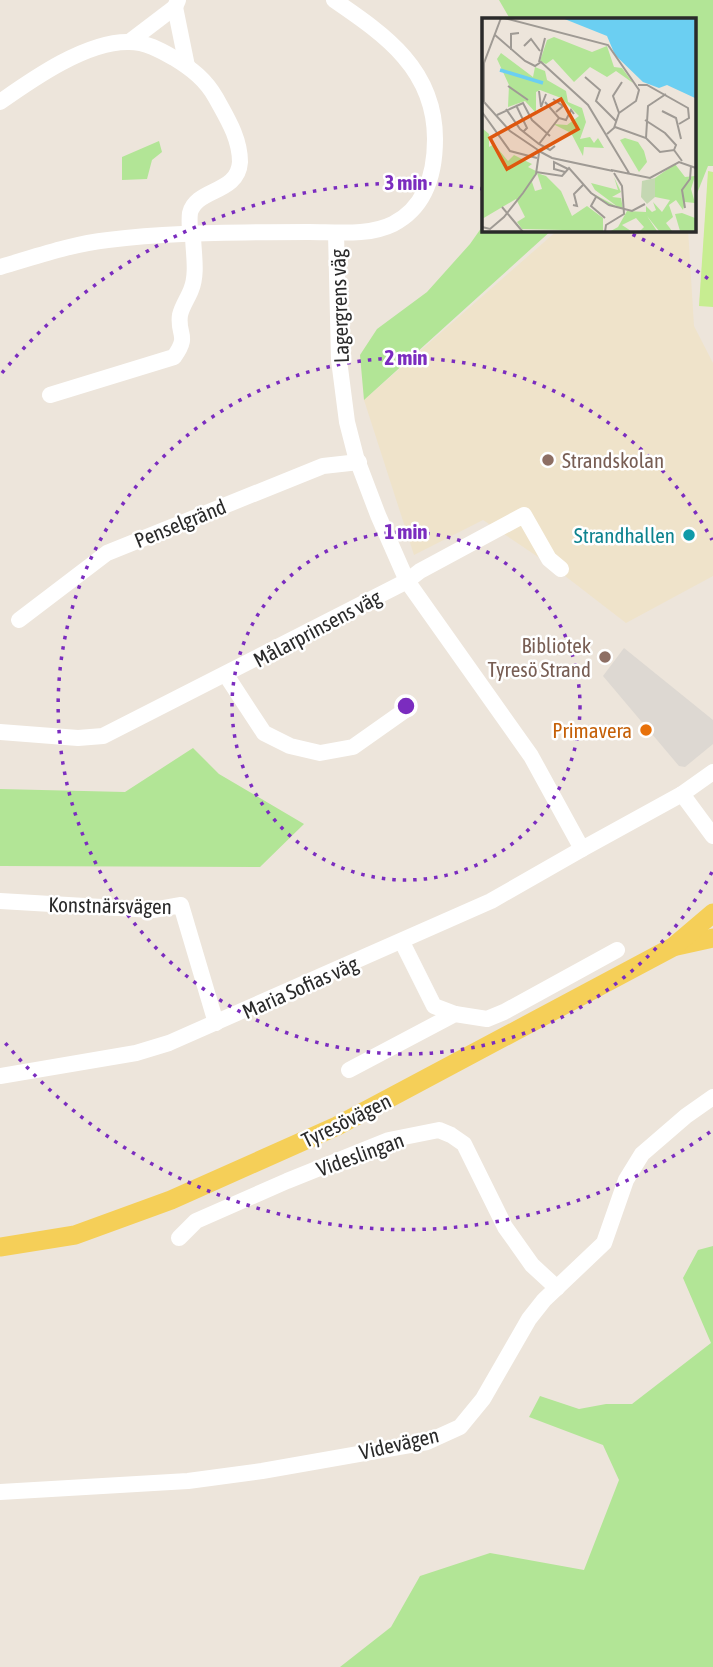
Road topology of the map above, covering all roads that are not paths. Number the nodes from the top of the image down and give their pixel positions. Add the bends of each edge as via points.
1 (334, 0) edge
2 (177, 4) edge
3 (129, 42) junction
4 (187, 66) junction
5 (0, 102) edge
6 (336, 233) junction
7 (191, 234) junction
8 (0, 267) edge
9 (50, 395) dead end
10 (359, 463) junction
11 (561, 569) dead end
12 (407, 581) junction
13 (19, 620) dead end
14 (226, 675) junction
15 (404, 711) dead end
16 (0, 732) edge
17 (713, 772) edge
18 (682, 794) junction
19 (713, 836) edge
20 (582, 849) junction
21 (0, 901) edge
22 (713, 914) edge
23 (713, 938) edge
24 (402, 942) junction
25 (673, 947) junction
26 (617, 950) dead end
27 (455, 1014) junction
28 (216, 1023) junction
29 (349, 1070) dead end
30 (0, 1076) edge
31 (713, 1097) edge
32 (179, 1238) dead end
33 (0, 1247) edge
34 (557, 1288) junction
35 (0, 1492) edge

1 - 6 street via 395,45 425,91 435,134 432,176 411,211 376,230
2 - 3 street
2 - 4 street
3 - 4 street via 156,48
3 - 5 street via 71,59
4 - 7 street via 208,83 221,107 239,147 240,165 230,183 193,206
6 - 7 street, Lagergrens väg
6 - 10 street, Lagergrens väg via 340,360 347,422
7 - 8 street, Lagergrens väg via 107,240
7 - 9 street via 195,272 179,319 182,346 174,357
10 - 12 street, Lagergrens väg
10 - 13 street, Penselgränd via 323,466 107,553
11 - 12 street via 549,559 524,516
12 - 14 street, Målarprinsens väg
12 - 20 street, Lagergrens väg via 531,756
14 - 15 street, Målarprinsens väg via 264,733 320,753 353,747
14 - 16 street, Målarprinsens väg via 103,736
17 - 18 street
18 - 19 street
18 - 20 street
20 - 24 street, Maria Sofias väg via 491,901
21 - 28 street, Konstnärsvägen via 153,910 181,905
22 - 25 main road, Tyresövägen
23 - 25 main road, Tyresövägen
24 - 27 street via 434,1006
24 - 28 street, Maria Sofias väg
25 - 33 main road, Tyresövägen via 337,1126 171,1199 75,1235
26 - 27 street via 505,1012 487,1019
27 - 29 street
28 - 30 street, Maria Sofias väg via 136,1054
31 - 34 street, Videvägen via 642,1154 626,1180 604,1243
32 - 34 street, Videslingan via 196,1221 302,1175 389,1140 439,1130 464,1144 505,1227 532,1265
34 - 35 street, Videvägen via 529,1319 476,1410 460,1427 427,1441 188,1481

